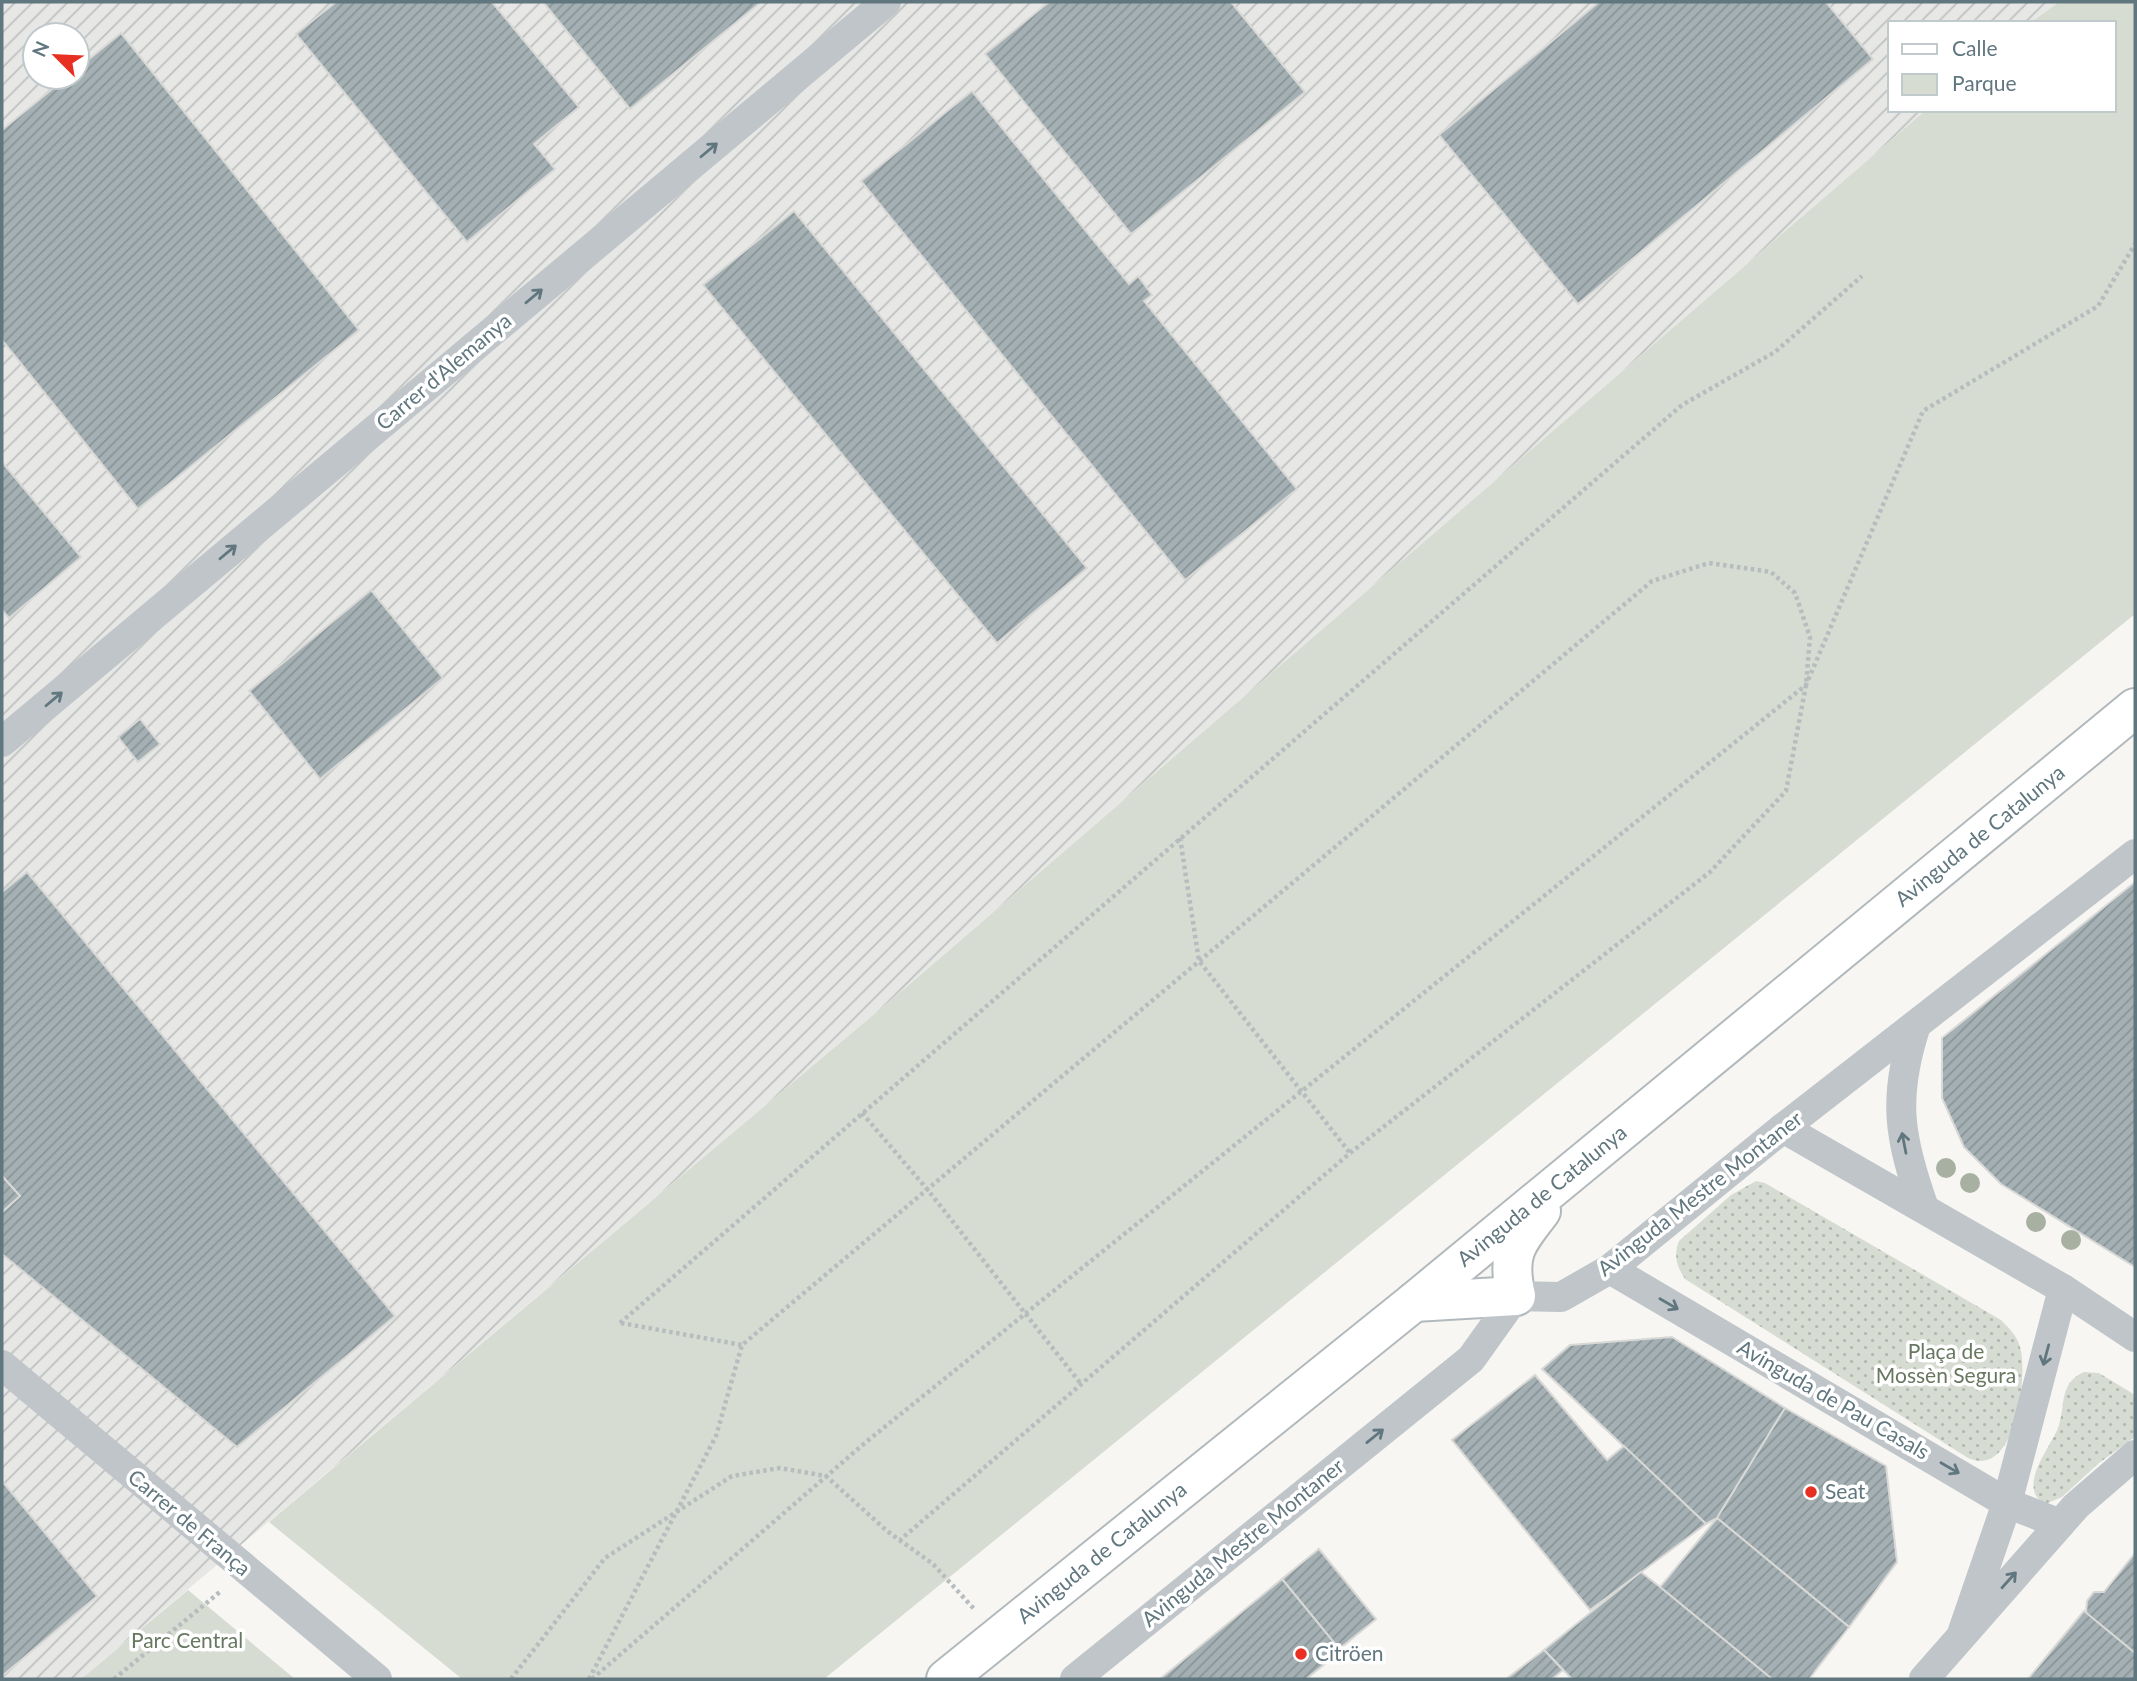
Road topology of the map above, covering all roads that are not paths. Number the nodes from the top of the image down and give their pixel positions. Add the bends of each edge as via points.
1 (886, 2) edge
2 (2135, 708) edge
3 (2, 742) edge
4 (2135, 854) edge
5 (1916, 1026) junction
6 (1783, 1128) junction
7 (1570, 1173) junction
8 (1924, 1208) junction
9 (1610, 1269) junction
10 (2063, 1289) junction
11 (1516, 1296) junction
12 (1414, 1302) junction
13 (2135, 1337) edge
14 (2, 1365) edge
15 (2135, 1455) edge
16 (2007, 1503) junction
17 (2060, 1524) junction
18 (1963, 1631) junction
19 (377, 1679) edge
20 (946, 1679) edge
21 (1074, 1679) edge
22 (1924, 1679) edge

3 -> 1 street, Carrer d'Alemanya
2 - 7 street, Avinguda de Catalunya
4 - 5 street, Avinguda Mestre Montaner
5 - 6 street, Avinguda Mestre Montaner
8 -> 5 street via 1901,1129 1905,1059
6 - 8 street
6 - 9 street, Avinguda Mestre Montaner
7 - 11 street via 1515,1244 1510,1272
7 - 12 street, Avinguda de Catalunya
8 - 10 street
9 - 11 street, Avinguda Mestre Montaner via 1561,1297
9 -> 16 street, Avinguda de Pau Casals
10 - 13 street
10 -> 16 street
11 - 12 street
21 -> 11 street, Avinguda Mestre Montaner via 1471,1359
12 - 20 street, Avinguda de Catalunya
14 - 19 street, Carrer de França
15 - 17 street
16 - 17 street, Avinguda de Pau Casals
16 - 18 street
18 -> 17 street
18 - 22 street

